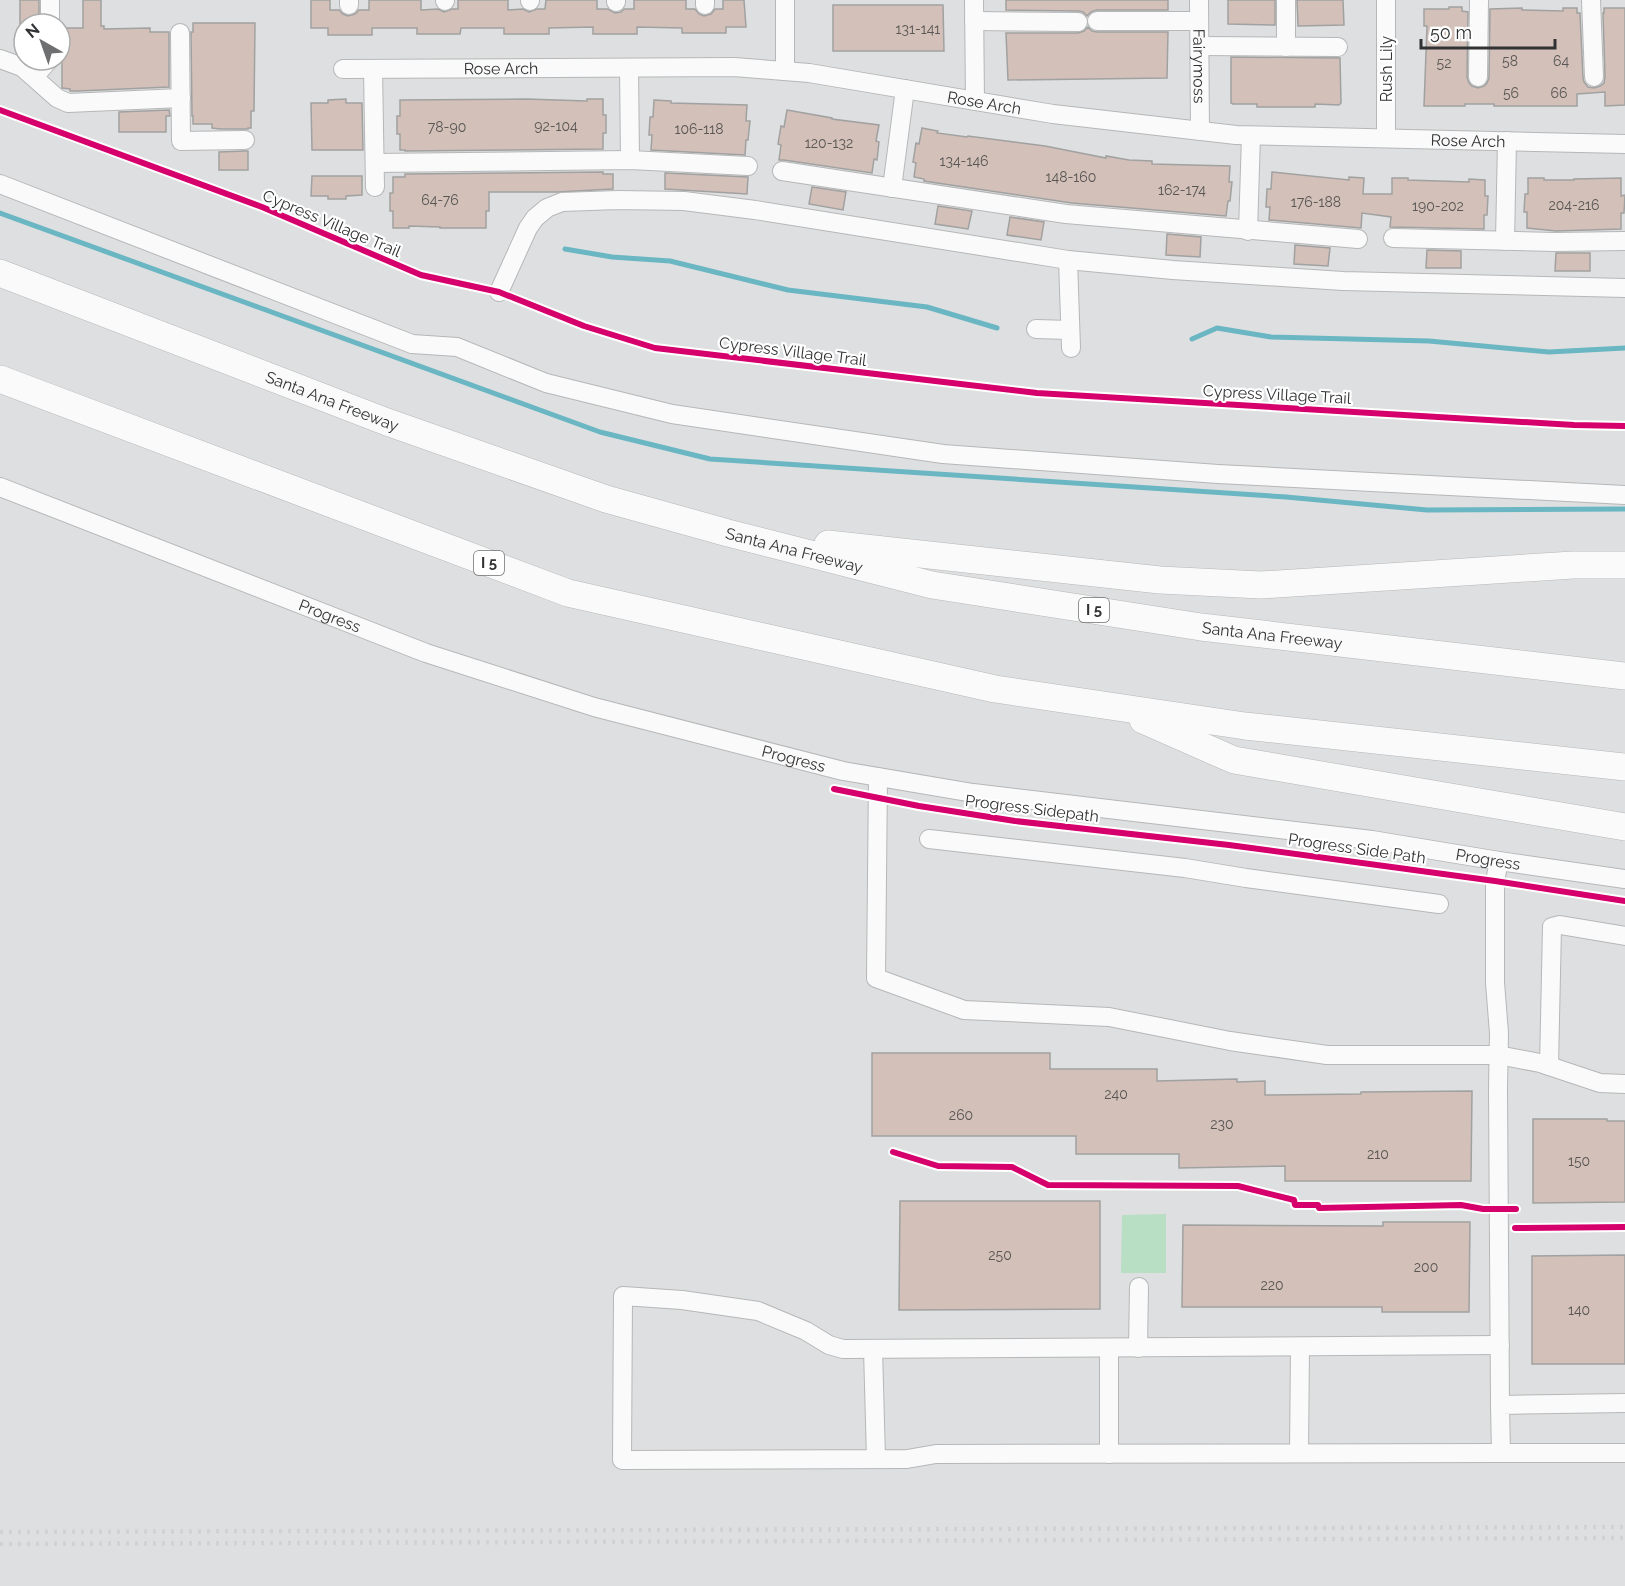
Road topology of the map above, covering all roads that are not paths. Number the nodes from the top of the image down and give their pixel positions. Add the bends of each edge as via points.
1 (785, 0) edge
2 (974, 0) edge
3 (1199, 0) edge
4 (1286, 0) edge
5 (1386, 0) edge
6 (1479, 0) edge
7 (1592, 0) edge
8 (974, 21) junction
9 (1078, 21) dead end
10 (1096, 21) dead end
11 (1199, 21) junction
12 (180, 33) dead end
13 (1200, 46) junction
14 (1286, 46) junction
15 (1338, 47) dead end
16 (0, 59) edge
17 (629, 68) junction
18 (343, 69) dead end
19 (374, 69) junction
20 (785, 71) junction
21 (38, 72) edge
22 (34, 76) junction
23 (1478, 77) dead end
24 (1594, 77) dead end
25 (904, 89) junction
26 (181, 98) junction
27 (975, 101) junction
28 (1200, 131) junction
29 (1251, 136) junction
30 (1386, 138) junction
31 (244, 140) dead end
32 (1507, 141) junction
33 (1625, 144) edge
34 (630, 160) junction
35 (375, 163) junction
36 (748, 166) dead end
37 (782, 171) dead end
38 (0, 184) edge
39 (375, 187) dead end
40 (892, 188) junction
41 (1248, 231) junction
42 (1393, 238) dead end
43 (1358, 240) dead end
44 (1505, 241) junction
45 (1625, 241) edge
46 (1068, 260) junction
47 (0, 273) edge
48 (1625, 288) edge
49 (498, 292) dead end
50 (1036, 329) dead end
51 (0, 379) edge
52 (0, 487) edge
53 (1625, 495) edge
54 (728, 533) junction
55 (1625, 565) edge
56 (1465, 658) junction
57 (1625, 659) edge
58 (1625, 676) edge
59 (1108, 706) junction
60 (1625, 767) edge
61 (878, 777) junction
62 (1625, 827) edge
63 (929, 839) dead end
64 (1499, 861) junction
65 (1625, 879) edge
66 (1439, 904) dead end
67 (1625, 936) edge
68 (1498, 1055) junction
69 (1549, 1066) junction
70 (1625, 1084) edge
71 (1139, 1287) dead end
72 (1500, 1346) junction
73 (1300, 1347) junction
74 (1109, 1348) junction
75 (1138, 1348) junction
76 (873, 1349) junction
77 (1625, 1403) edge
78 (1500, 1405) junction
79 (1299, 1453) junction
80 (1501, 1453) junction
81 (1625, 1453) edge
82 (1109, 1454) junction
83 (876, 1459) junction

1 - 20 street
2 - 8 street
3 - 11 street, Fairymoss
4 - 14 street
5 - 30 street, Rush Lily
6 - 23 street
7 - 24 street
8 - 9 street
8 - 27 street
10 - 11 street
11 - 13 street, Fairymoss
12 - 26 street
13 - 14 street
13 - 28 street, Fairymoss
14 - 15 street
16 - 22 street
17 - 19 street, Rose Arch
17 - 20 street, Rose Arch via 734,67
17 - 34 street
18 - 19 street, Rose Arch
19 - 35 street
20 - 25 street, Rose Arch
21 - 22 street
22 - 26 street via 68,103
25 - 27 street, Rose Arch
25 - 40 street
26 - 31 street via 181,141
27 - 28 street, Rose Arch
28 - 29 street, Rose Arch
29 - 30 street, Rose Arch
29 - 41 street
30 - 32 street, Rose Arch
32 - 33 street, Rose Arch
32 - 44 street
34 - 35 street
34 - 36 street
35 - 39 street
37 - 40 street
38 - 53 street via 412,344 457,347 546,383 672,414 943,454 1218,474
40 - 41 street via 1066,214
41 - 43 street
42 - 44 street
44 - 45 street
46 - 48 street via 1343,281
46 - 49 street via 684,201 562,202 535,218
46 - 50 street via 1071,339
47 - 54 highway, Santa Ana Freeway / I 5 via 387,422 606,499
51 - 59 highway, I 5 via 568,593 994,688
52 - 61 street, Progress via 426,653 594,707
54 - 55 highway via 1160,580 1261,585
54 - 56 highway, Santa Ana Freeway / I 5 via 932,585 1201,627
56 - 57 highway
56 - 58 highway, Santa Ana Freeway / I 5
59 - 60 highway, I 5 via 1245,726
59 - 62 highway via 1234,760
61 - 64 street, Progress via 974,793 1372,840
61 - 68 street via 876,978 964,1010 1109,1017 1327,1055
63 - 66 street via 1185,868
64 - 65 street, Progress
64 - 68 street via 1495,881
67 - 69 street via 1552,927
68 - 69 street
68 - 72 street
69 - 70 street via 1600,1083
71 - 75 street
72 - 73 street
72 - 78 street
73 - 75 street
73 - 79 street
74 - 75 street
74 - 76 street
74 - 82 street
76 - 83 street
76 - 83 street via 829,1345 758,1311 623,1296 622,1460
77 - 78 street
78 - 80 street
79 - 80 street
79 - 82 street
80 - 81 street
82 - 83 street via 936,1454

